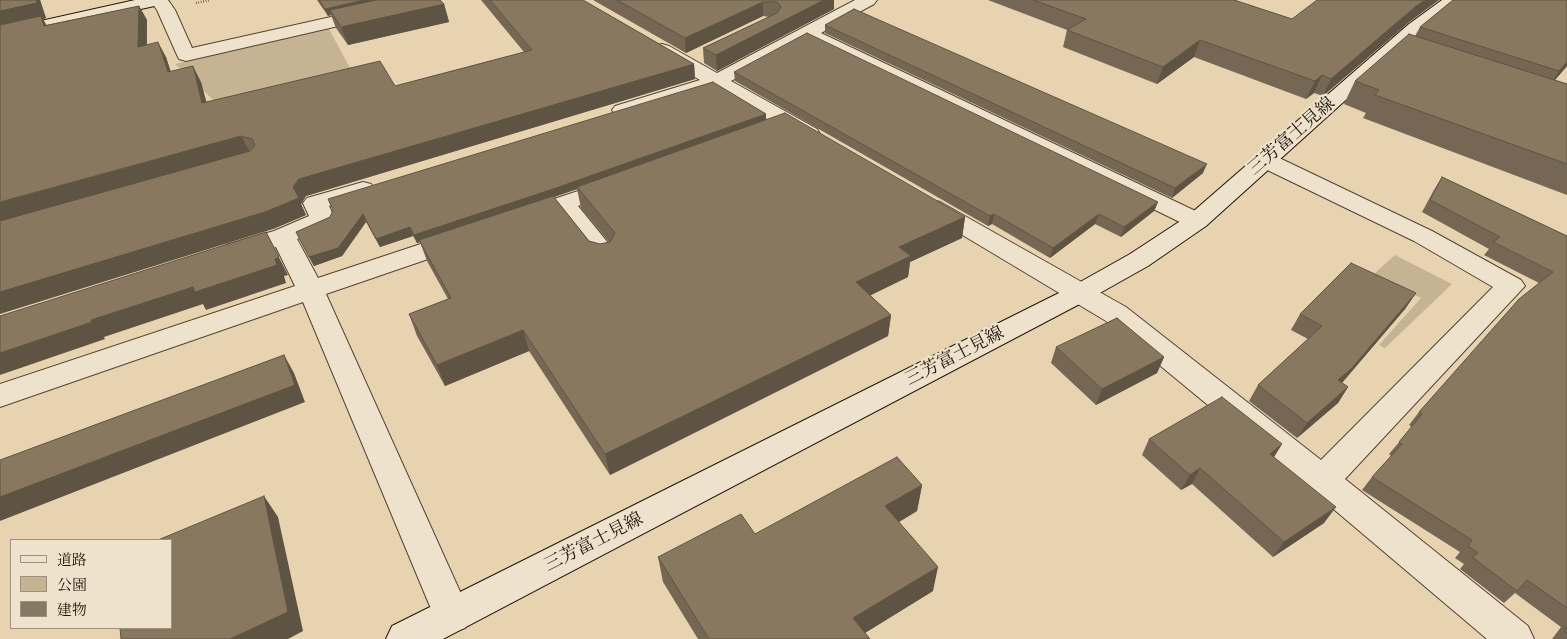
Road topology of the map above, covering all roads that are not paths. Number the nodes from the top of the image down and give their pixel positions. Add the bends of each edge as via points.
1 (159, 0) edge
2 (430, 0) edge
3 (868, 0) edge
4 (1454, 0) edge
5 (807, 33) junction
6 (0, 35) edge
7 (644, 39) edge
8 (702, 55) edge
9 (685, 63) junction
10 (717, 81) junction
11 (602, 116) edge
12 (789, 122) junction
13 (762, 132) edge
14 (830, 146) edge
15 (1265, 160) junction
16 (636, 178) edge
17 (382, 183) edge
18 (912, 194) edge
19 (563, 204) junction
20 (1197, 221) junction
21 (283, 236) junction
22 (604, 255) edge
23 (217, 257) edge
24 (311, 290) junction
25 (1082, 292) junction
26 (0, 396) edge
27 (1323, 480) junction
28 (452, 616) junction
29 (406, 639) edge
30 (1515, 639) edge

1 - 2 street via 186,55
1 - 6 street
3 - 5 street
4 - 15 street, 三芳富士見線 via 1416,28 1405,50
5 - 10 street
5 - 20 street
7 - 9 street
8 - 9 street
9 - 10 street
10 - 11 street
10 - 12 street
12 - 13 street
12 - 14 street
15 - 20 street, 三芳富士見線
15 - 27 street via 1424,236 1512,286 1496,298
16 - 19 street
17 - 21 street via 315,203 323,220
18 - 25 street
19 - 22 street
19 - 24 street
20 - 25 street, 三芳富士見線 via 1139,260
21 - 23 street
21 - 24 street
24 - 26 street
24 - 28 street
25 - 27 street via 1116,314
25 - 28 street, 三芳富士見線
27 - 30 street
28 - 29 street, 三芳富士見線

